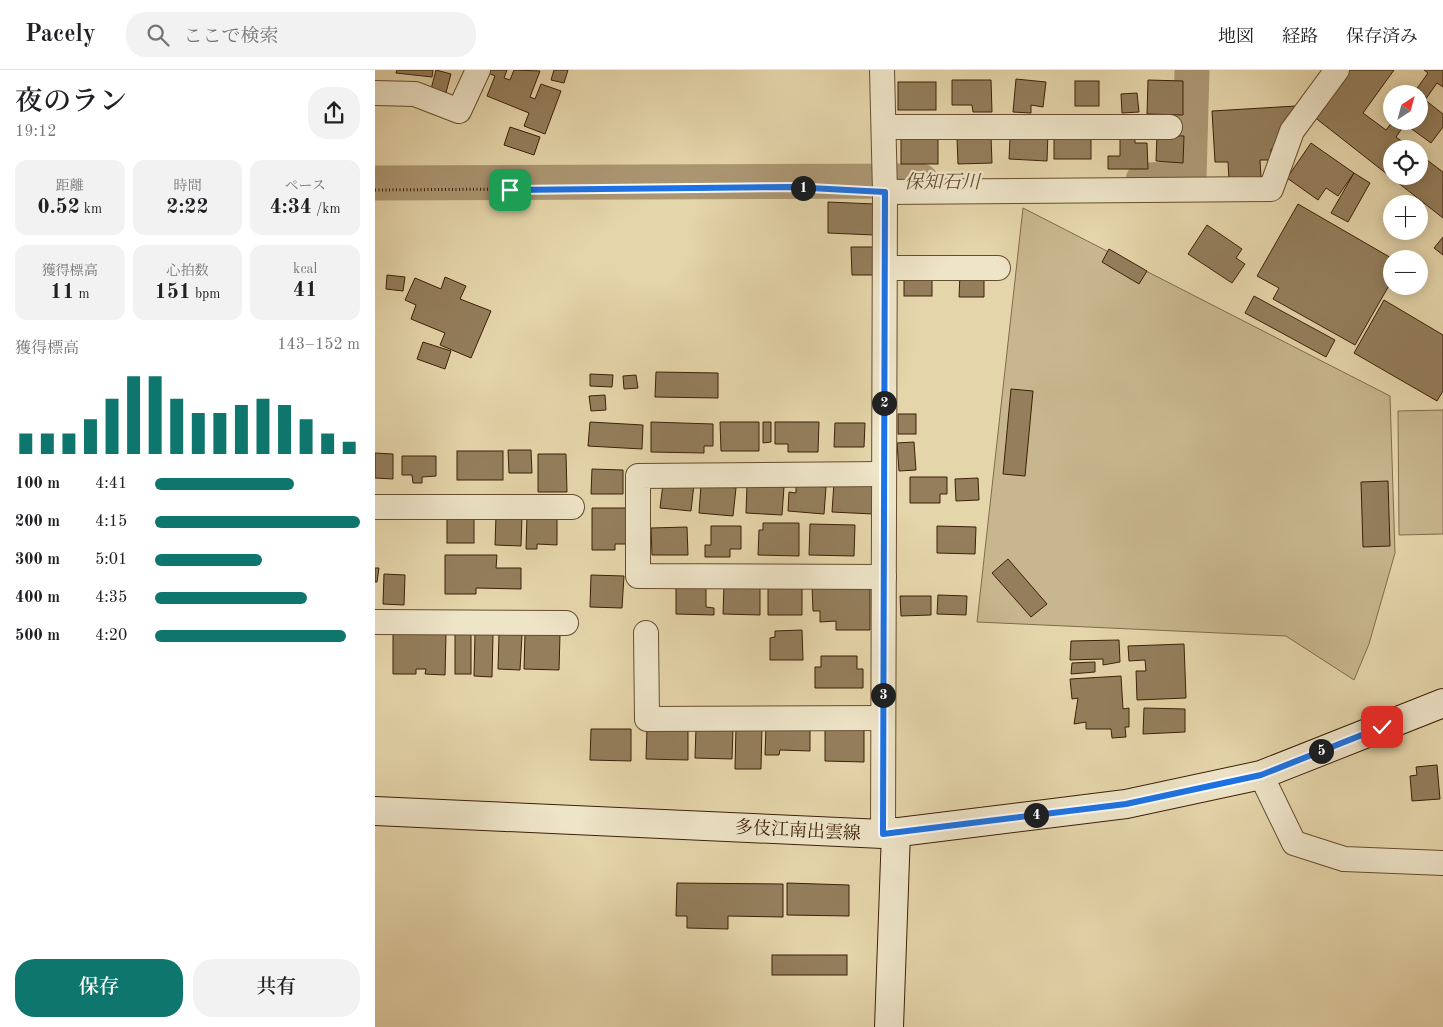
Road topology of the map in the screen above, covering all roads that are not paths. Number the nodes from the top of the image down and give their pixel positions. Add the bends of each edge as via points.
1 (478, 70) edge
2 (882, 70) edge
3 (1337, 70) edge
4 (375, 93) edge
5 (884, 128) junction
6 (1170, 128) dead end
7 (885, 192) junction
8 (885, 268) junction
9 (998, 268) dead end
10 (884, 474) junction
11 (375, 507) edge
12 (572, 507) dead end
13 (884, 577) junction
14 (375, 622) edge
15 (566, 623) dead end
16 (646, 633) dead end
17 (1443, 703) edge
18 (883, 718) junction
19 (1261, 775) junction
20 (375, 811) edge
21 (890, 833) junction
22 (1443, 863) edge
23 (889, 1027) edge

1 - 4 street via 459,111 415,94
2 - 5 street
3 - 7 street via 1292,132 1271,189
5 - 6 street
5 - 7 street
7 - 8 street
8 - 9 street
8 - 10 street
10 - 13 street
10 - 13 street via 639,476 638,576
11 - 12 street
13 - 18 street
14 - 15 street
16 - 18 street via 647,719
17 - 19 main road, 多伎江南出雲線
18 - 21 street
19 - 21 main road, 多伎江南出雲線 via 1126,804
19 - 22 street via 1294,843 1344,859
20 - 21 main road, 多伎江南出雲線
21 - 23 main road

